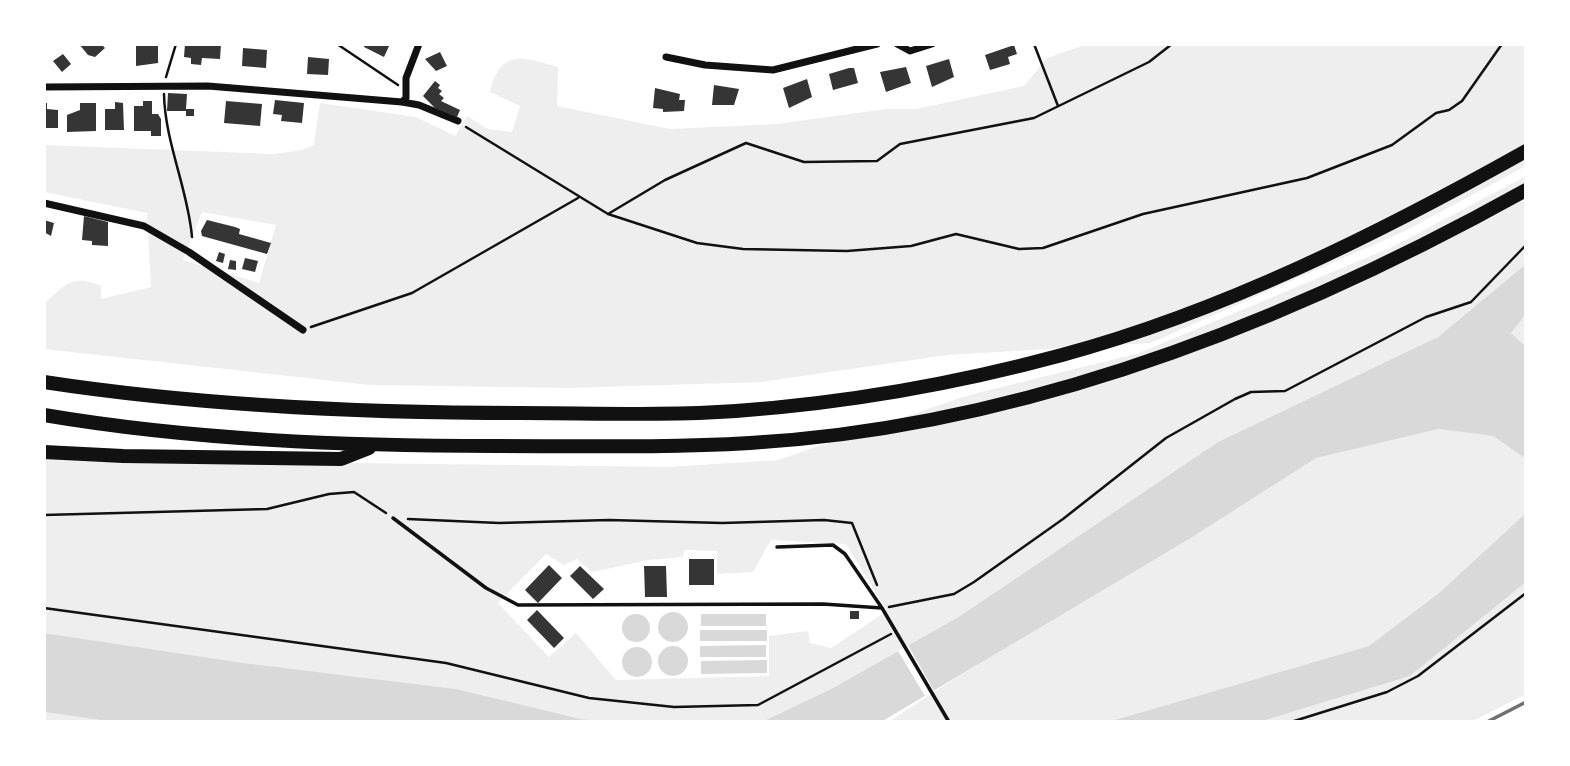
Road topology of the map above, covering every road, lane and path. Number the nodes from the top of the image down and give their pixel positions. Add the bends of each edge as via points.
1 (176, 44) edge
2 (337, 44) edge
3 (419, 44) edge
4 (877, 44) edge
5 (897, 44) edge
6 (932, 44) edge
7 (1034, 44) edge
8 (1171, 44) edge
9 (1502, 44) edge
10 (666, 57) dead end
11 (44, 87) edge
12 (163, 87) junction
13 (406, 90) junction
14 (402, 102) junction
15 (1058, 107) junction
16 (458, 121) joint
17 (1526, 150) edge
18 (1526, 190) edge
19 (578, 198) junction
20 (44, 203) edge
21 (608, 214) junction
22 (192, 237) dead end
23 (1526, 245) edge
24 (303, 330) joint
25 (44, 382) edge
26 (44, 415) edge
27 (374, 446) junction
28 (44, 452) edge
29 (44, 515) edge
30 (393, 518) junction
31 (777, 547) dead end
32 (1526, 593) edge
33 (44, 608) edge
34 (882, 608) junction
35 (894, 633) junction
36 (948, 721) edge
37 (1291, 722) edge

1 - 12 path
2 - 13 path
3 - 13 street
4 - 10 street via 773,70
5 - 6 street via 910,51
7 - 15 path
8 - 15 path via 1149,62
9 - 21 path via 1462,101 1436,113 1392,145 1307,178 1143,214 1042,248 1019,249 956,234 911,246 848,251 743,249 663,234
11 - 12 street
12 - 14 street via 208,86
12 - 22 path via 171,142 190,205
13 - 14 street
14 - 16 street
15 - 21 path via 1034,118 900,144 877,161 804,162 746,143 665,180
16 - 19 path
17 - 25 highway via 1371,233 1169,320 1064,355 952,382 843,401 733,411 397,412 177,399
18 - 27 highway via 1291,306 1181,350 1072,386 962,413 846,433 750,443
19 - 21 path
19 - 24 path via 412,293
20 - 24 street via 144,226
23 - 34 path via 1471,302 1426,317 1285,391 1251,392 1235,399 1166,438 1063,519 954,594
26 - 27 highway
27 - 28 highway via 341,459
29 - 30 path via 267,509 354,492
30 - 34 lane via 486,588 518,605 824,604
30 - 34 path via 499,523 852,523
31 - 34 lane via 833,545 857,569
32 - 37 path via 1418,676 1387,692
33 - 35 path via 446,663 589,698 674,707 758,705
34 - 35 lane
35 - 36 lane

